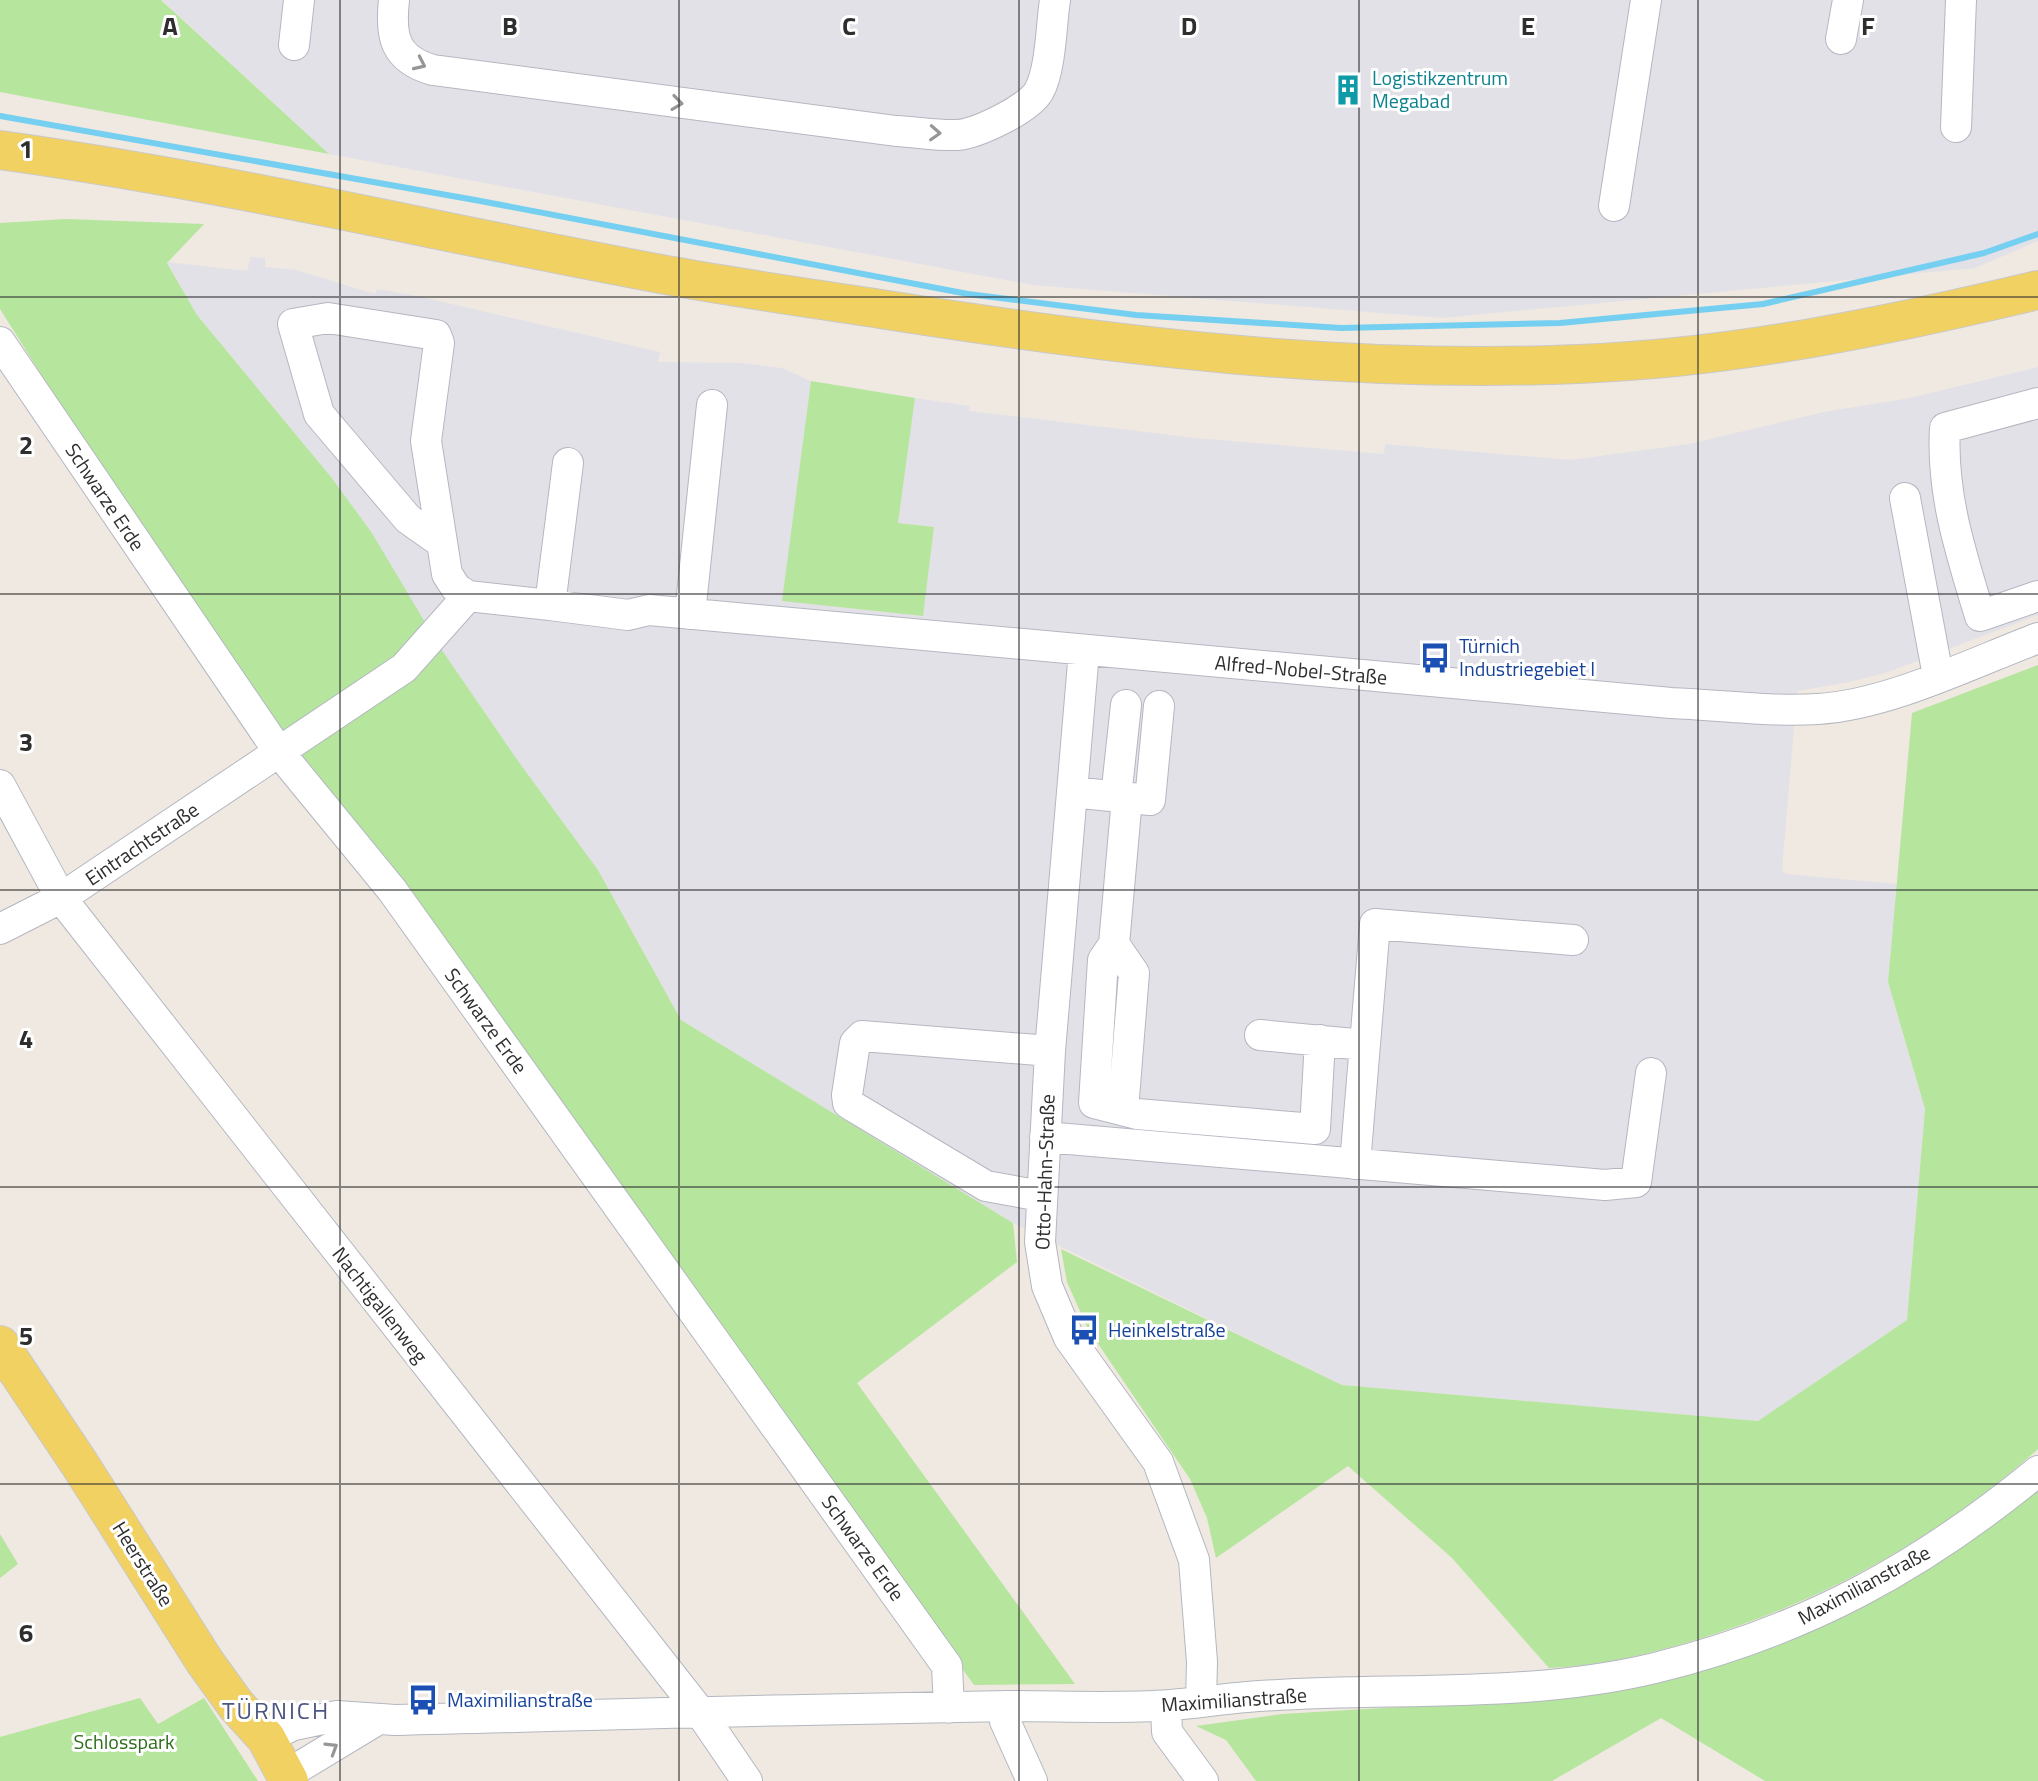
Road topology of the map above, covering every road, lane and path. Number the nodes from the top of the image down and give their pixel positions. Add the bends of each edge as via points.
1 (299, 0) edge
2 (394, 0) edge
3 (1055, 0) edge
4 (1646, 0) edge
5 (1848, 0) edge
6 (1961, 0) edge
7 (1841, 39) dead end
8 (294, 45) dead end
9 (1956, 127) dead end
10 (0, 150) edge
11 (1614, 206) dead end
12 (2038, 290) edge
13 (0, 342) edge
14 (2038, 403) edge
15 (712, 405) dead end
16 (568, 463) dead end
17 (1905, 498) dead end
18 (442, 543) junction
19 (468, 596) junction
20 (2038, 596) edge
21 (550, 605) junction
22 (690, 614) junction
23 (2038, 638) edge
24 (1084, 651) junction
25 (1938, 676) junction
26 (1126, 705) dead end
27 (1159, 706) dead end
28 (279, 752) junction
29 (0, 785) edge
30 (1072, 792) junction
31 (1122, 798) junction
32 (61, 898) junction
33 (0, 929) edge
34 (1573, 940) dead end
35 (1260, 1035) dead end
36 (1320, 1040) junction
37 (1365, 1045) junction
38 (1050, 1051) junction
39 (1651, 1073) dead end
40 (1045, 1137) junction
41 (1358, 1164) junction
42 (1041, 1196) junction
43 (0, 1345) edge
44 (2038, 1471) edge
45 (1201, 1702) junction
46 (1005, 1706) junction
47 (1166, 1706) junction
48 (949, 1708) junction
49 (700, 1712) junction
50 (377, 1720) junction
51 (266, 1738) junction
52 (287, 1778) edge
53 (747, 1781) edge
54 (1032, 1781) edge
55 (1203, 1781) edge

1 - 8 street
2 -> 3 street via 391,25 397,47 414,65 433,70 882,130 960,135 1000,120 1039,93
4 - 11 street
5 - 7 street
6 - 9 street
10 - 12 main road via 101,164 674,277 1033,333 1223,355 1418,367 1582,364 1742,350 1852,333
13 - 28 street, Schwarze Erde
14 - 20 street via 1945,428 1943,456 1953,528 1980,616
15 - 22 street
16 - 21 street
17 - 25 street
18 - 18 street via 408,519 319,414 293,324 328,318 436,335 426,441
18 - 19 street via 447,574
19 - 21 street, Alfred-Nobel-Straße
19 - 28 street, Eintrachtstraße via 404,668
21 - 22 street, Alfred-Nobel-Straße via 628,615 649,610
22 - 24 street, Alfred-Nobel-Straße
23 - 25 street, Alfred-Nobel-Straße
24 - 25 street, Alfred-Nobel-Straße via 1779,709 1862,702
24 - 30 street, Otto-Hahn-Straße
26 - 31 street
27 - 31 street via 1150,800
28 - 32 street, Eintrachtstraße
28 - 48 street, Schwarze Erde via 392,890 947,1666
29 - 32 street, Nachtigallenweg
30 - 31 street
30 - 38 street, Otto-Hahn-Straße
31 - 36 street via 1114,944 1103,960 1094,1103 1137,1114 1315,1129
32 - 33 street, Eintrachtstraße
32 - 49 street, Nachtigallenweg
34 - 37 street via 1375,924
35 - 36 street
36 - 37 street
37 - 41 street
38 - 40 street, Otto-Hahn-Straße
38 - 42 street via 862,1036 855,1043 847,1095 854,1107 986,1186
39 - 41 street via 1636,1182 1605,1185
40 - 41 street
40 - 42 street, Otto-Hahn-Straße
42 - 45 street, Otto-Hahn-Straße via 1040,1242 1047,1286 1069,1338 1158,1462 1194,1560
43 - 51 main road, Heerstraße via 205,1662
44 - 45 street, Maximilianstraße via 1954,1536 1847,1599 1784,1627 1654,1668 1588,1681 1502,1688
45 - 47 street, Maximilianstraße
46 - 47 street, Maximilianstraße
46 - 48 street, Maximilianstraße
46 - 54 street via 1005,1721
47 - 55 street via 1167,1732
48 - 49 street, Maximilianstraße
49 - 50 street, Maximilianstraße
49 - 53 street, Nachtigallenweg
50 - 51 street, Maximilianstraße via 337,1716 294,1725
52 -> 50 street, Maximilianstraße
51 - 52 main road, Heerstraße

